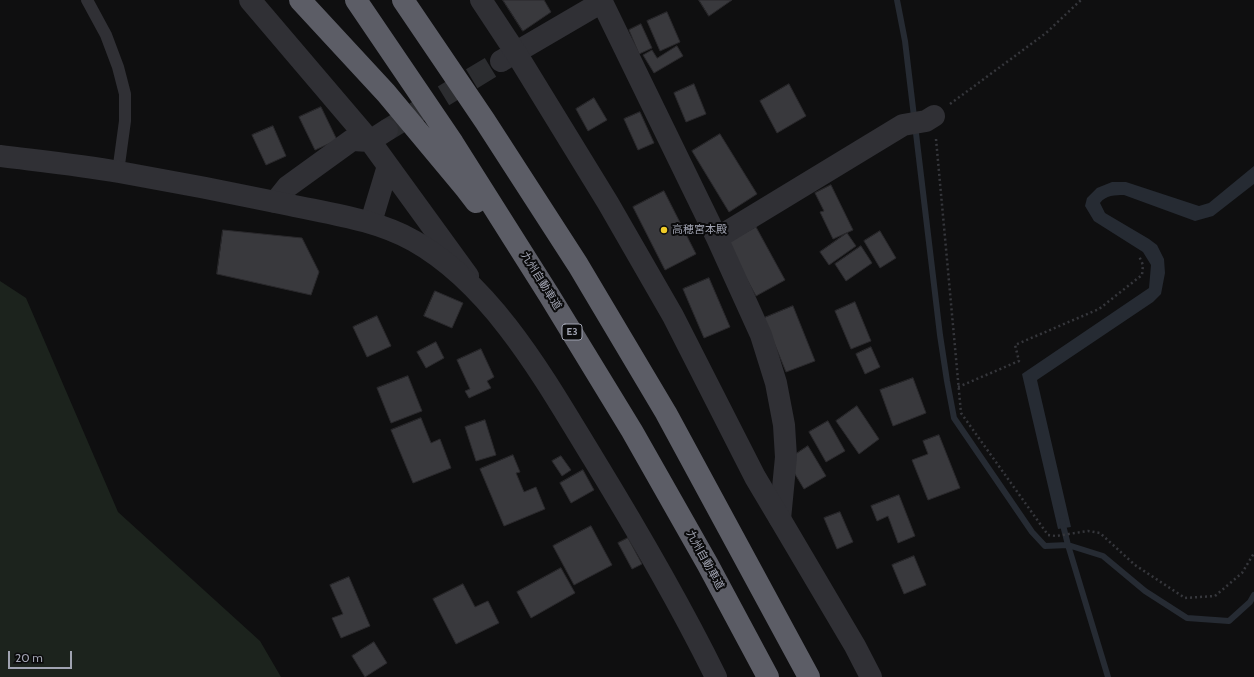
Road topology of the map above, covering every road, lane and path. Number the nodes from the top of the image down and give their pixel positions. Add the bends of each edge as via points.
1 (87, 0) edge
2 (250, 0) edge
3 (300, 0) edge
4 (356, 0) edge
5 (403, 0) edge
6 (421, 0) edge
7 (481, 0) edge
8 (1081, 0) edge
9 (602, 1) edge
10 (509, 57) junction
11 (930, 118) junction
12 (379, 135) junction
13 (0, 156) edge
14 (388, 166) junction
15 (118, 172) junction
16 (275, 202) junction
17 (371, 222) junction
18 (717, 238) junction
19 (1139, 256) dead end
20 (484, 298) junction
21 (958, 387) junction
22 (666, 413) junction
23 (780, 519) junction
24 (1254, 553) edge
25 (708, 564) junction
26 (716, 677) edge
27 (768, 677) edge
28 (809, 677) edge
29 (872, 677) edge

1 - 15 lane via 106,35 125,94 125,121
2 - 12 street
3 - 25 highway via 386,93 466,189 544,297 632,432
4 - 25 highway, 九州自動車道 / E3 via 453,142 549,295 632,431
5 - 22 highway via 578,265
6 - 22 highway via 496,115 584,259
7 - 10 street
8 - 11 path via 1046,33
9 - 10 street
9 - 18 street
10 - 23 street via 608,203 673,316 752,471
11 - 18 street via 904,125
11 - 21 path
12 - 14 street
12 - 16 street via 352,140 287,187
13 - 15 street
14 - 17 street
14 - 20 street
15 - 16 street
16 - 17 street
17 - 20 street via 414,240 449,264
18 - 23 street via 761,335 776,383 784,424 786,457
19 - 21 path via 1143,265 1142,275 1099,309 1015,345 1019,361
20 - 26 street via 550,388 616,495 662,574
21 - 24 path via 961,413 1048,535 1088,531 1100,533 1135,565 1185,598 1215,596 1242,574
22 - 28 highway
23 - 29 street
25 - 27 highway, 九州自動車道 / E3

